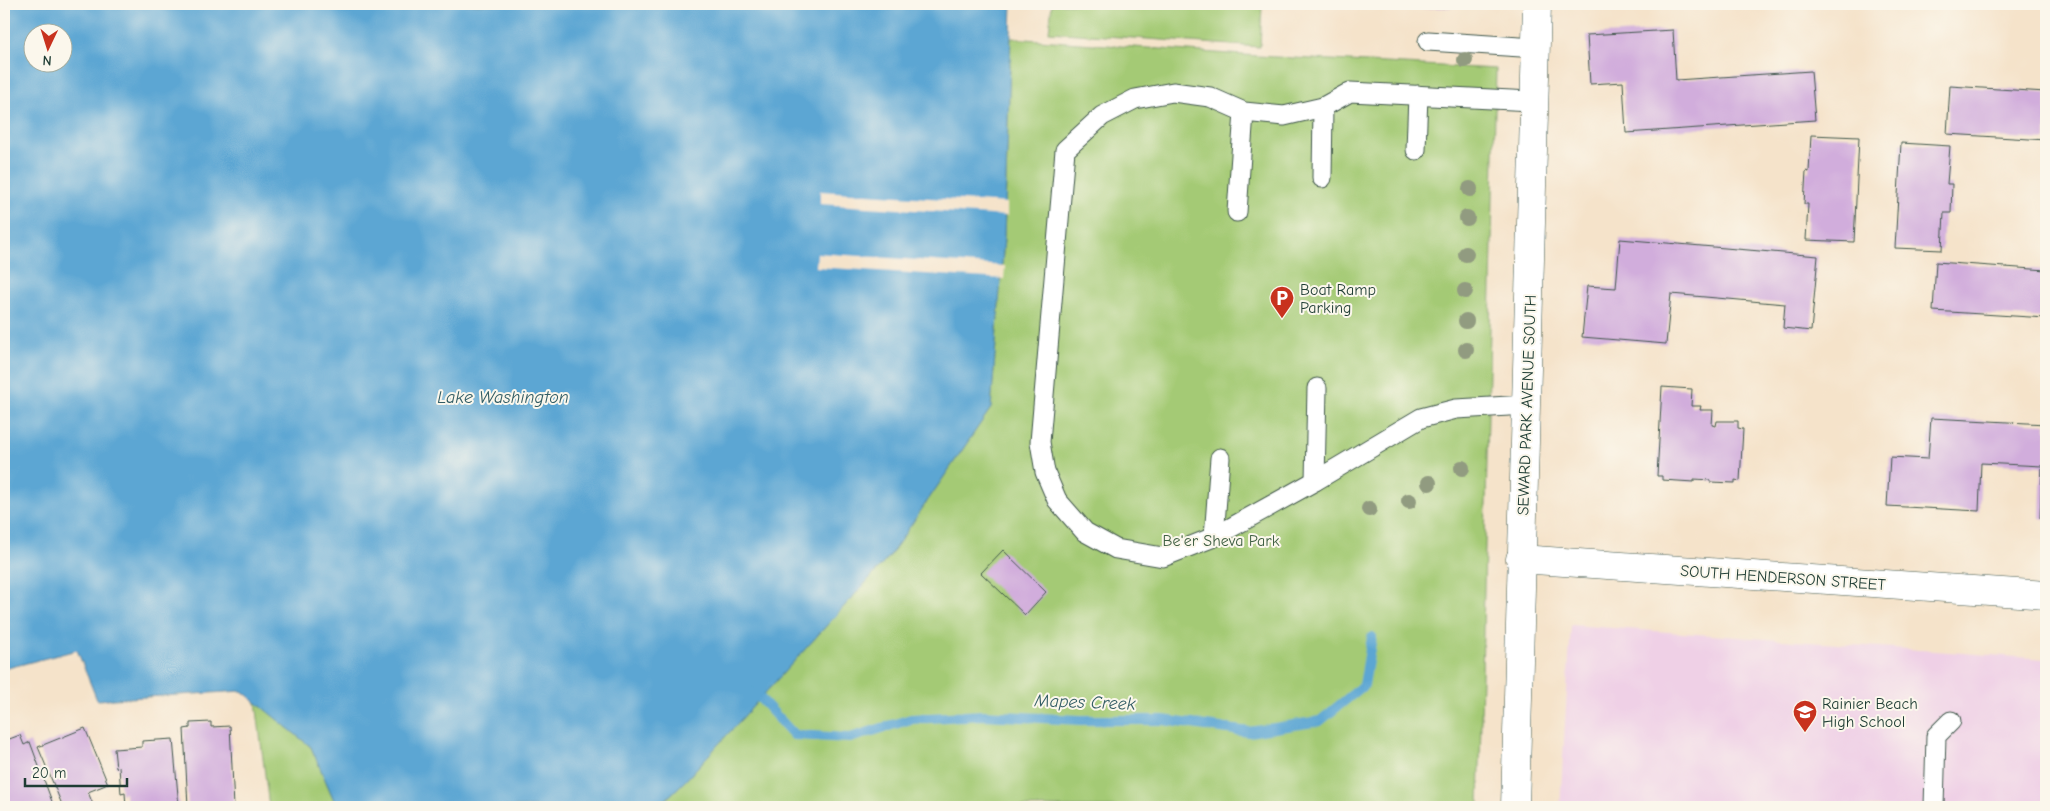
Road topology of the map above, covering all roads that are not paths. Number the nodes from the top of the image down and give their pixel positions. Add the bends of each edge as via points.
1 (1538, 4) edge
2 (1428, 41) dead end
3 (1536, 48) junction
4 (1418, 95) junction
5 (1534, 101) junction
6 (1324, 107) junction
7 (1244, 112) junction
8 (1416, 150) dead end
9 (1322, 178) dead end
10 (1237, 212) dead end
11 (1317, 388) dead end
12 (1527, 405) junction
13 (1220, 458) dead end
14 (1316, 481) junction
15 (1214, 537) junction
16 (1520, 559) junction
17 (2046, 595) edge
18 (1951, 721) dead end
19 (1515, 807) edge
20 (1934, 807) edge

1 - 3 street, SEWARD PARK AVENUE SOUTH
2 - 3 lane
3 - 5 street, SEWARD PARK AVENUE SOUTH
4 - 5 lane
4 - 6 lane via 1350,92
4 - 8 lane
5 - 12 street, SEWARD PARK AVENUE SOUTH
6 - 7 lane via 1284,116
6 - 9 lane
7 - 10 lane
7 - 15 lane via 1210,97 1173,92 1135,99 1102,116 1065,150 1040,442 1045,472 1058,500 1076,524 1097,540 1116,549 1163,557
11 - 14 lane
12 - 14 lane via 1456,409 1421,418
12 - 16 street, SEWARD PARK AVENUE SOUTH
13 - 15 lane
14 - 15 lane
16 - 17 street, SOUTH HENDERSON STREET
16 - 19 street, SEWARD PARK AVENUE SOUTH
18 - 20 lane via 1936,736

